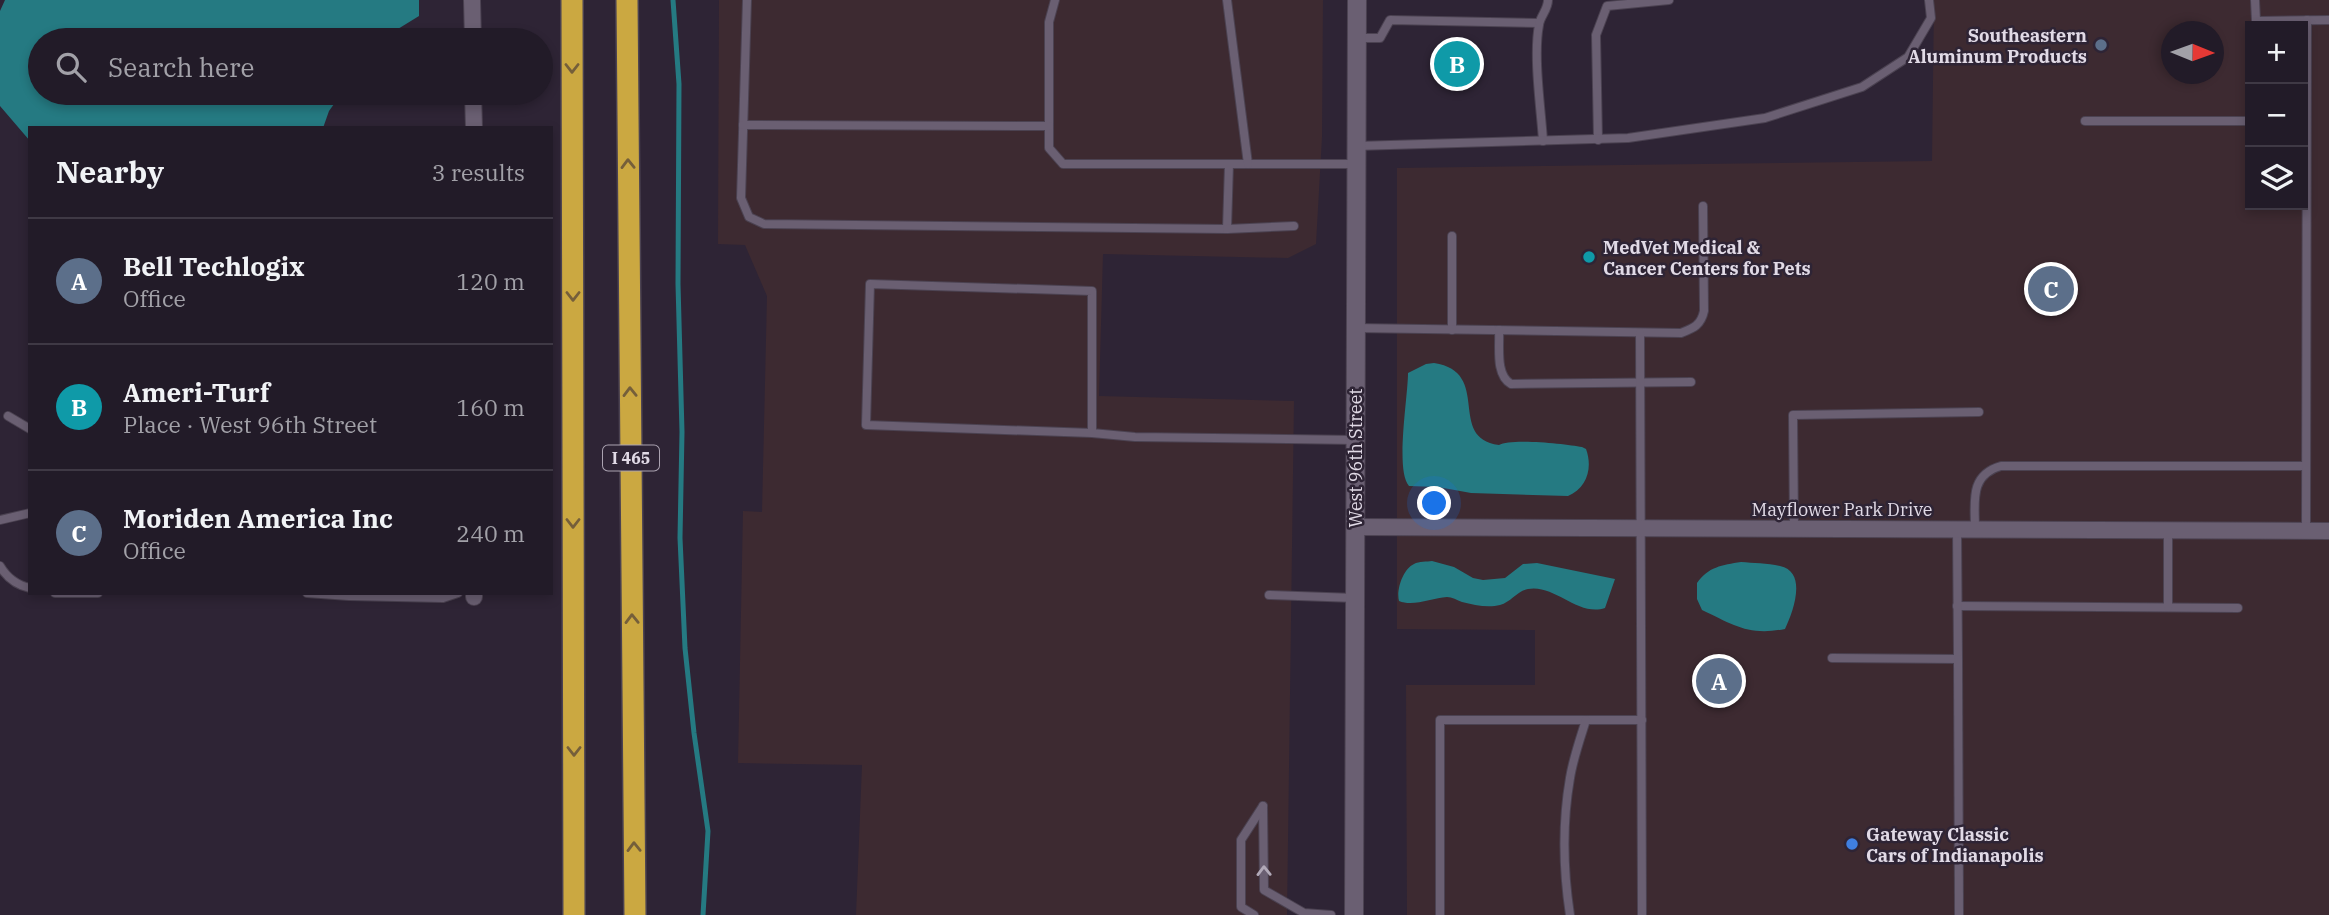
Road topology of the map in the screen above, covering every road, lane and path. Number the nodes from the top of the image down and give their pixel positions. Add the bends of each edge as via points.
1 (472, 0) edge
2 (572, 0) edge
3 (627, 0) edge
4 (747, 0) edge
5 (1055, 0) edge
6 (1227, 0) edge
7 (1357, 0) edge
8 (1548, 0) edge
9 (1669, 0) edge
10 (1930, 0) edge
11 (2255, 0) edge
12 (1634, 2) edge
13 (2307, 20) junction
14 (2329, 20) edge
15 (2256, 21) edge
16 (2290, 21) edge
17 (1539, 23) junction
18 (473, 28) edge
19 (1357, 38) junction
20 (473, 105) edge
21 (2085, 121) dead end
22 (2245, 121) edge
23 (743, 125) junction
24 (1049, 125) junction
25 (474, 126) edge
26 (1598, 139) junction
27 (1544, 141) junction
28 (1356, 155) junction
29 (1229, 164) junction
30 (1248, 164) junction
31 (1703, 206) dead end
32 (1294, 226) dead end
33 (1227, 229) junction
34 (1452, 236) dead end
35 (1355, 328) junction
36 (1452, 330) junction
37 (1499, 330) junction
38 (1640, 333) junction
39 (1691, 382) dead end
40 (1640, 383) junction
41 (1979, 412) dead end
42 (8, 416) dead end
43 (28, 428) edge
44 (1092, 433) junction
45 (1355, 440) junction
46 (2305, 466) junction
47 (28, 513) edge
48 (0, 520) edge
49 (1356, 527) junction
50 (1642, 528) junction
51 (1794, 528) junction
52 (1957, 529) junction
53 (1975, 529) junction
54 (2168, 529) junction
55 (2305, 531) junction
56 (2329, 531) edge
57 (0, 566) edge
58 (28, 588) edge
59 (1269, 594) dead end
60 (361, 595) edge
61 (469, 595) edge
62 (1355, 598) junction
63 (1957, 606) junction
64 (2168, 607) junction
65 (2238, 608) dead end
66 (1832, 658) dead end
67 (1958, 659) junction
68 (1586, 720) junction
69 (1642, 720) junction
70 (1302, 914) edge
71 (574, 915) edge
72 (635, 915) edge
73 (1254, 915) edge
74 (1331, 915) edge
75 (1354, 915) edge
76 (1440, 915) edge
77 (1570, 915) edge
78 (1642, 915) edge
79 (1959, 915) edge

1 - 18 street
2 -> 71 highway
72 -> 3 highway, I 465
4 - 23 lane
5 - 24 lane via 1049,22
6 - 30 lane
7 - 19 street, West 96th Street
8 - 17 lane
9 - 12 lane
10 - 26 lane via 1931,18 1908,57 1862,87 1765,118
11 - 15 lane
12 - 26 lane via 1607,6 1596,35
13 - 14 lane
13 - 16 lane
13 - 46 lane
17 - 19 lane via 1390,20 1380,38
17 - 27 lane
19 - 28 street, West 96th Street
20 - 25 street
21 - 22 lane
23 - 24 lane
23 - 33 lane via 741,198 749,218 764,224
24 - 29 lane via 1049,148 1063,164
26 - 27 lane
27 - 28 lane
28 - 30 lane
28 - 35 street, West 96th Street
29 - 30 lane
29 - 33 lane
31 - 38 lane via 1702,319 1695,328 1681,333
32 - 33 lane
34 - 36 lane
35 - 36 lane
35 - 45 street, West 96th Street
36 - 37 lane
37 - 38 lane
37 - 40 lane via 1501,373 1511,384
38 - 40 lane
39 - 40 lane
40 - 50 lane
41 - 51 lane via 1793,415
42 - 43 lane
44 - 44 lane via 1092,291 870,284 866,425
44 - 45 lane
45 - 49 street, West 96th Street
46 - 53 lane via 2001,466 1984,473 1978,482
46 - 55 lane
47 - 48 lane
49 - 50 street, Mayflower Park Drive
49 - 62 street, West 96th Street
50 - 51 street, Mayflower Park Drive
50 - 69 lane
51 - 52 street, Mayflower Park Drive
52 - 53 street, Mayflower Park Drive
52 - 63 lane
53 - 54 street, Mayflower Park Drive
54 - 55 street, Mayflower Park Drive
54 - 64 lane
55 - 56 street, Mayflower Park Drive
57 - 58 lane via 6,577
59 - 62 lane
60 - 61 lane
62 - 75 street, West 96th Street
63 - 64 lane
63 - 67 lane
64 - 65 lane
66 - 67 lane
67 - 79 lane
68 - 69 lane
68 - 76 lane via 1440,720
68 - 77 lane via 1570,776 1564,829
69 - 78 lane
70 -> 73 lane via 1264,890 1263,806 1241,840 1241,907
70 - 74 lane

